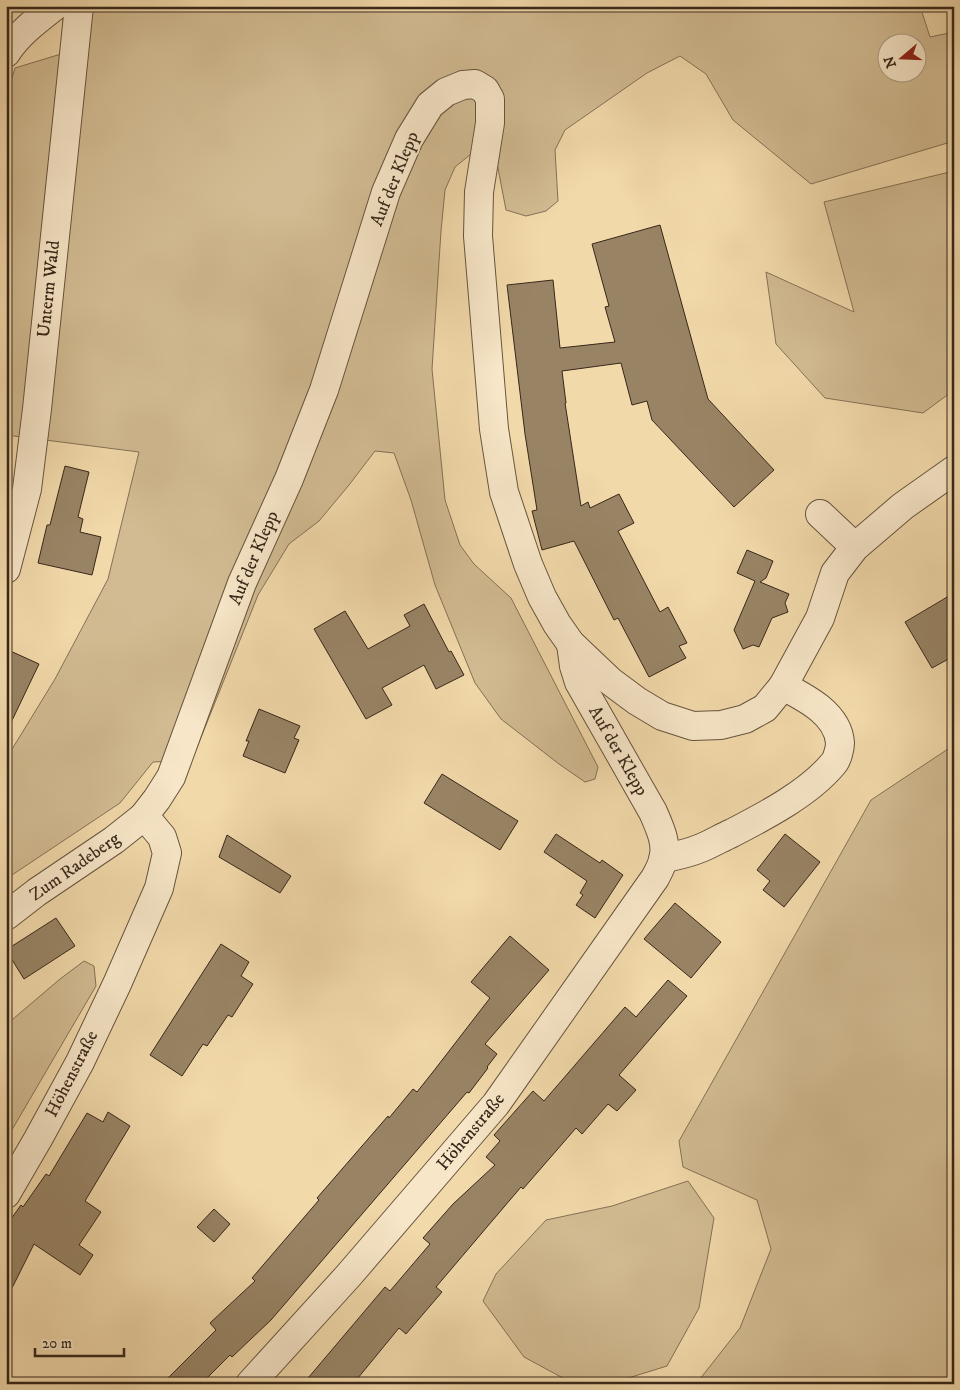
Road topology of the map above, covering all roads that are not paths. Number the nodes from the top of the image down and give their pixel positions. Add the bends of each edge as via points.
1 (55, 6) edge
2 (79, 6) edge
3 (6, 53) edge
4 (954, 470) edge
5 (820, 514) dead end
6 (855, 547) junction
7 (6, 569) edge
8 (571, 644) junction
9 (783, 686) junction
10 (143, 817) junction
11 (664, 858) junction
12 (6, 916) edge
13 (6, 1194) edge
14 (250, 1384) edge

1 - 3 street
2 - 7 street, Unterm Wald via 27,489
4 - 6 street, Auf der Klepp via 903,506
5 - 6 street
6 - 9 street, Auf der Klepp via 835,573 820,618
8 - 9 street, Auf der Klepp via 610,681 637,701 662,716 693,726 745,720 765,708
8 - 10 street, Auf der Klepp via 542,597 504,492 494,429 478,236 479,192 490,123 490,100 485,90 475,84 463,85 446,92 430,105 409,139 386,192 324,390 242,583 171,777
8 - 11 street, Auf der Klepp via 579,682 653,812 662,834
9 - 11 street via 807,698 838,729 840,745 835,763 781,806 703,847
10 - 12 street, Zum Radeberg
10 - 13 street, Höhenstraße via 162,837 167,853 159,888 80,1062
11 - 14 street, Höhenstraße via 656,878 496,1104

